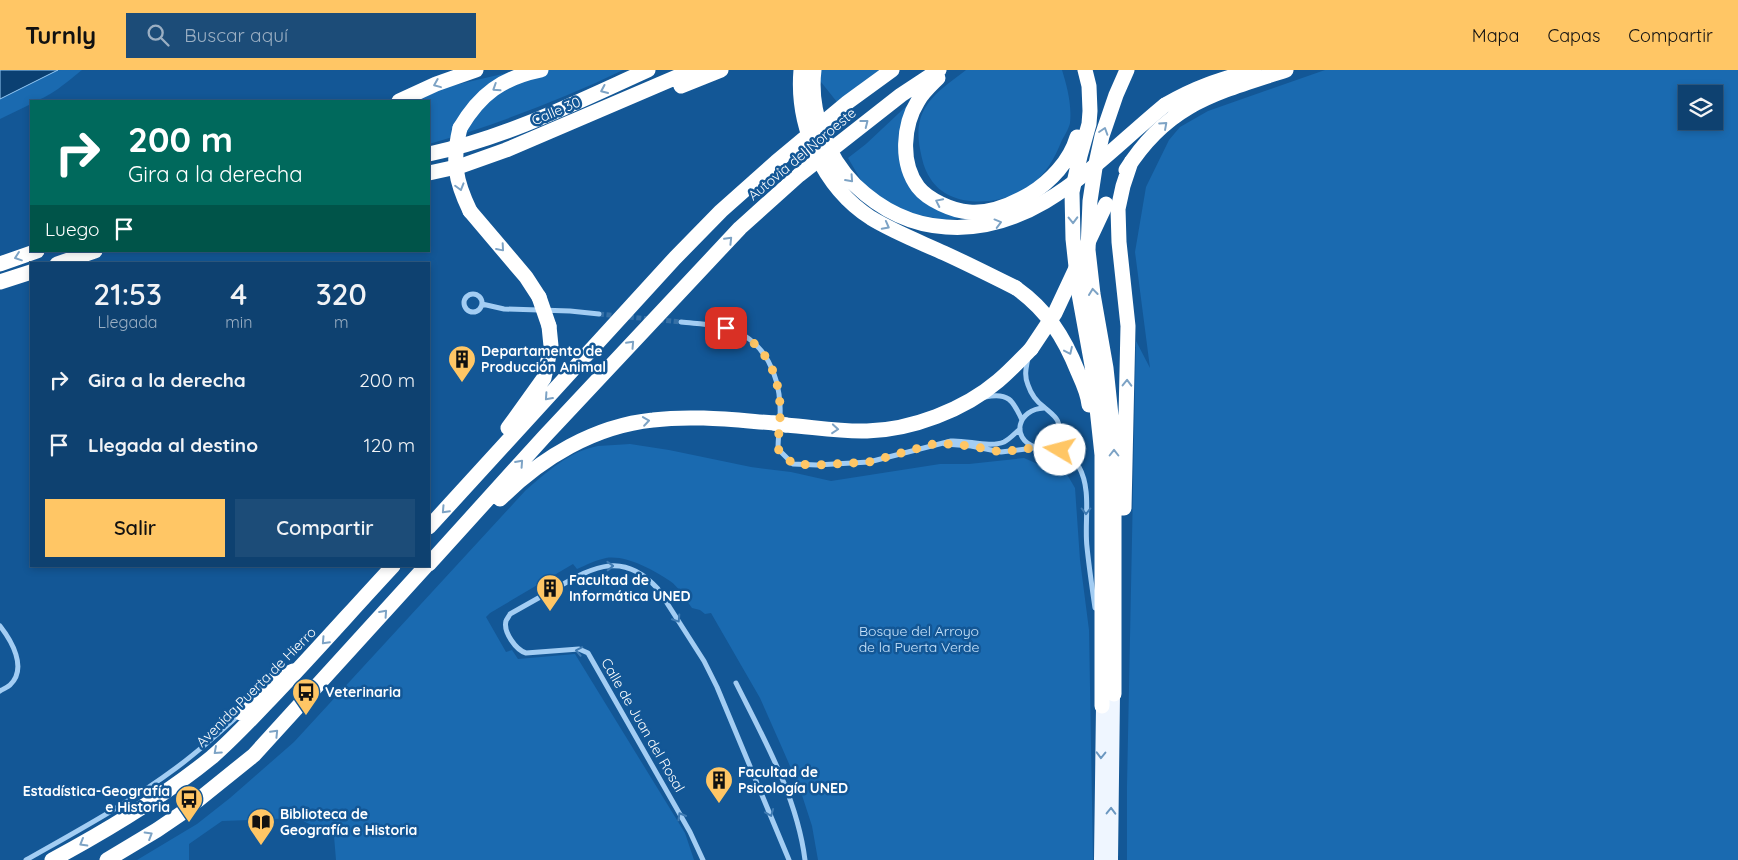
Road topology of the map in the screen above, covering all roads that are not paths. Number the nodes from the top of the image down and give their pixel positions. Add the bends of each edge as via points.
1 (476, 70) edge
2 (541, 70) edge
3 (648, 70) edge
4 (693, 70) edge
5 (721, 70) edge
6 (801, 70) edge
7 (814, 70) edge
8 (892, 70) edge
9 (939, 70) edge
10 (946, 70) edge
11 (1077, 70) edge
12 (1085, 70) edge
13 (1127, 70) edge
14 (1254, 70) edge
15 (1286, 70) edge
16 (401, 100) edge
17 (506, 150) junction
18 (430, 154) edge
19 (1131, 162) junction
20 (430, 173) edge
21 (34, 252) edge
22 (92, 252) edge
23 (63, 262) edge
24 (0, 264) edge
25 (30, 272) edge
26 (0, 282) edge
27 (482, 304) dead end
28 (599, 314) tunnel mouth
29 (681, 322) tunnel mouth
30 (1031, 349) junction
31 (1044, 408) junction
32 (957, 409) junction
33 (1022, 420) junction
34 (1020, 429) junction
35 (937, 443) junction
36 (1048, 446) junction
37 (1036, 447) junction
38 (461, 492) junction
39 (430, 526) edge
40 (430, 563) edge
41 (392, 567) edge
42 (426, 567) edge
43 (402, 593) junction
44 (1095, 608) junction
45 (0, 626) edge
46 (301, 667) junction
47 (736, 683) dead end
48 (0, 691) edge
49 (1114, 694) junction
50 (1102, 706) junction
51 (241, 713) joint
52 (26, 860) edge
53 (52, 860) edge
54 (107, 860) edge
55 (703, 860) edge
56 (789, 860) edge
57 (805, 860) edge
58 (1100, 860) edge
59 (1112, 860) edge

1 -> 16 highway
2 -> 38 highway, bridge via 496,86 482,98 460,128 455,149 462,195 470,211 539,297 549,326 551,346 544,378
3 -> 18 highway, Calle 30 via 547,116 460,148
4 - 17 highway, Calle 30
5 - 17 highway via 525,150
6 -> 44 highway, bridge via 802,106 810,141 826,173 846,197 871,218 1016,288 1044,312 1068,346 1088,394 1095,462
7 -> 14 highway, bridge via 817,117 826,141 849,179 881,207 914,222 956,228 999,223 1040,206 1070,186 1165,105 1209,83
8 -> 38 highway, Autovía del Noroeste via 848,102 721,211
40 -> 9 highway, Autovía del Noroeste via 740,228 798,175 901,95
11 -> 10 highway via 1084,106 1076,142 1067,158 1042,187 988,212 968,212 929,197 919,188 909,165 907,124 918,100
12 -> 50 highway via 1089,86 1089,124 1072,192 1079,294 1093,371 1102,455
49 -> 13 highway via 1114,444 1088,250 1095,168 1105,128
19 -> 15 highway via 1166,122 1198,101 1216,92
17 - 20 highway, Calle 30
19 - 30 highway, bridge via 1106,204 1055,313
49 -> 19 highway via 1119,654 1128,380 1128,326 1118,208
21 -> 24 highway
22 - 23 highway
25 - 26 highway
27 - 28 street via 504,310
29 - 35 street via 735,330 759,348 778,386 778,449 793,464 869,462
30 - 31 street via 1025,371 1027,384
30 - 32 highway via 997,382
31 - 33 street via 1027,412
31 - 36 street via 1053,412 1059,430
32 - 33 street via 986,396 1001,396 1015,404
43 -> 32 highway via 435,569 519,481 548,459 586,438 619,426 652,420 705,418 866,431 891,429
33 - 34 street
34 - 35 street via 1008,439 994,444 965,440
34 - 37 street via 1027,443
35 - 37 street via 1001,452
36 - 37 street
36 -> 44 street via 1068,455 1080,468
38 -> 39 highway
41 -> 46 highway, Avenida Puerta de Hierro
42 - 43 highway
54 -> 43 highway via 182,813 254,754
44 - 50 highway via 1095,655
45 - 48 street via 8,637 17,662 14,679
46 - 51 highway via 273,680
46 -> 53 highway, Avenida Puerta de Hierro via 213,756 155,799
47 - 57 street via 777,766 800,832
59 -> 49 main road
50 -> 58 main road
51 - 52 street, Avenida Puerta de Hierro via 205,746 162,778
55 -> 56 street, Calle de Juan del Rosal via 588,653 579,649 521,651 506,629 510,614 600,566 616,564 650,579 704,661 717,687

